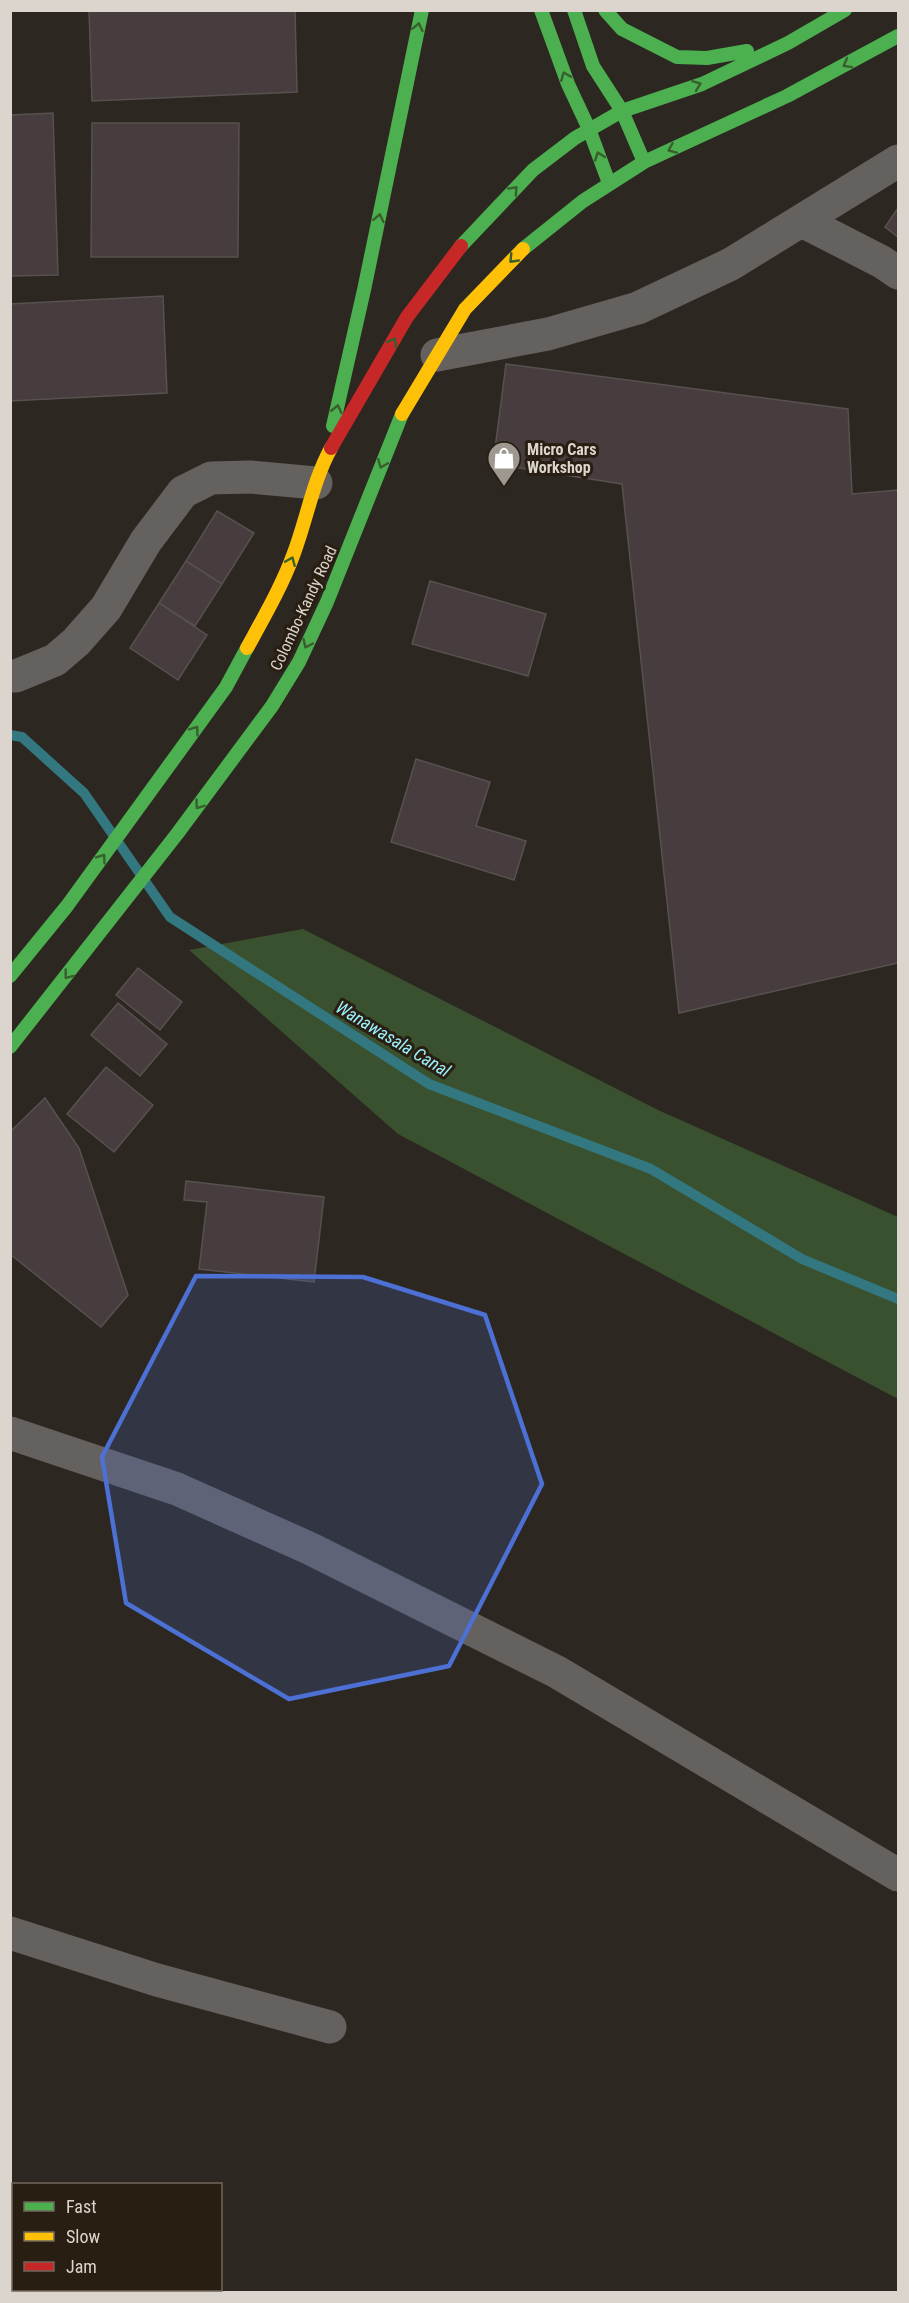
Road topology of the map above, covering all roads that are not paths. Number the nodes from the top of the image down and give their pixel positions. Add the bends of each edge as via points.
1 (422, 10) edge
2 (541, 10) edge
3 (574, 10) edge
4 (605, 10) edge
5 (845, 10) edge
6 (898, 36) edge
7 (788, 43) junction
8 (622, 111) junction
9 (589, 129) junction
10 (898, 161) edge
11 (644, 162) junction
12 (609, 183) junction
13 (802, 221) junction
14 (898, 273) edge
15 (437, 355) junction
16 (319, 474) junction
17 (10, 676) edge
18 (10, 976) edge
19 (10, 1047) edge
20 (10, 1433) edge
21 (898, 1875) edge
22 (10, 1933) edge
23 (330, 2027) dead end

16 -> 1 highway via 364,290
9 -> 2 highway
3 - 8 highway via 593,66
4 - 7 highway via 622,29 677,57 708,58
5 - 7 highway
6 -> 11 highway, Colombo-Kandy Road via 787,96
8 -> 7 highway, Colombo-Kandy Road via 702,84
8 - 9 highway, Colombo-Kandy Road
8 - 11 highway
12 -> 9 highway
16 -> 9 highway, Colombo-Kandy Road via 407,317 452,256 533,170
10 - 13 street
11 - 12 highway, Colombo-Kandy Road
12 -> 15 highway, Colombo-Kandy Road via 525,247 465,309
13 - 14 street
13 - 15 street via 731,264 638,308 548,334
15 -> 19 highway, Colombo-Kandy Road via 404,410 327,602 299,662 272,706
16 - 17 street via 211,478 183,492 146,541 106,608 76,642 55,660
18 -> 16 highway, Colombo-Kandy Road via 67,906 226,687 275,597 294,553
20 - 21 street via 177,1489 311,1549 557,1672
22 - 23 street via 147,1977

